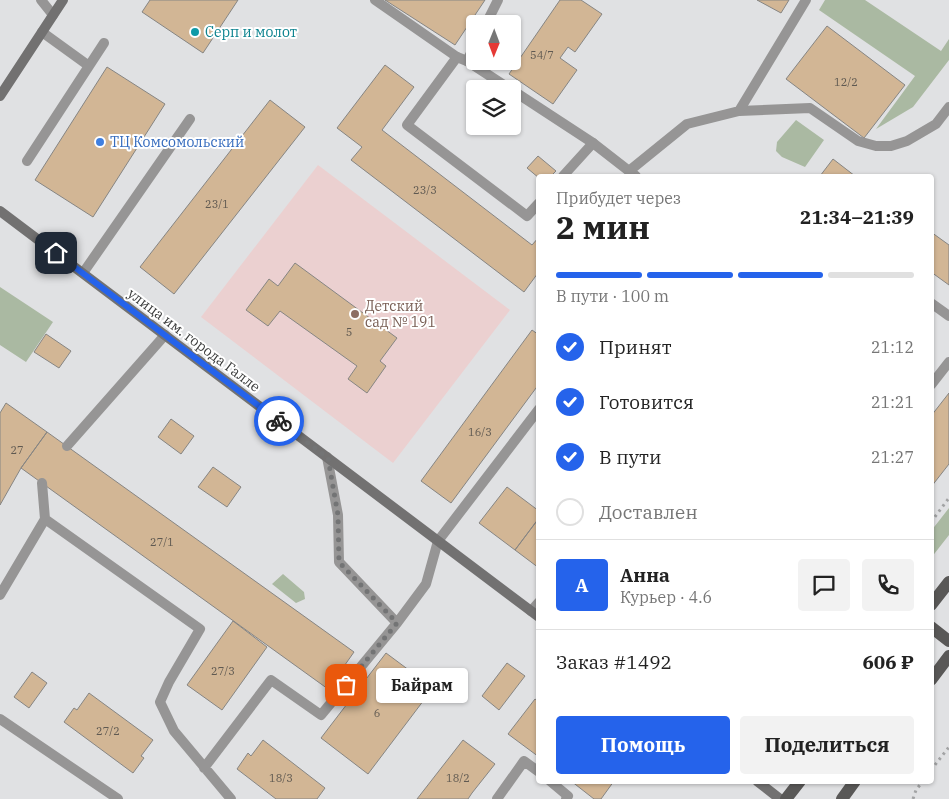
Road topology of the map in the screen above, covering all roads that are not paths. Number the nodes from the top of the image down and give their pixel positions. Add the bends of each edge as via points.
1 (41, 0) edge
2 (63, 0) edge
3 (375, 0) edge
4 (498, 0) edge
5 (806, 0) edge
6 (54, 15) junction
7 (490, 15) edge
8 (42, 32) junction
9 (104, 43) dead end
10 (466, 55) edge
11 (462, 59) junction
12 (89, 66) junction
13 (495, 80) edge
14 (0, 96) edge
15 (521, 97) edge
16 (949, 107) edge
17 (739, 111) junction
18 (190, 119) dead end
19 (593, 144) junction
20 (27, 161) dead end
21 (565, 174) edge
22 (633, 174) edge
23 (536, 206) edge
24 (0, 211) edge
25 (83, 273) junction
26 (934, 305) edge
27 (949, 316) edge
28 (165, 335) junction
29 (949, 362) edge
30 (934, 381) edge
31 (536, 413) edge
32 (67, 446) dead end
33 (328, 458) junction
34 (42, 483) dead end
35 (45, 519) junction
36 (438, 541) junction
37 (949, 582) edge
38 (0, 595) edge
39 (934, 597) edge
40 (535, 614) edge
41 (397, 623) junction
42 (934, 629) edge
43 (949, 640) edge
44 (949, 656) edge
45 (934, 676) edge
46 (0, 719) edge
47 (204, 768) junction
48 (536, 770) edge
49 (554, 784) edge
50 (761, 784) edge
51 (798, 784) edge
52 (853, 784) edge
53 (118, 799) edge
54 (232, 799) edge
55 (497, 799) edge
56 (566, 799) edge
57 (780, 799) edge
58 (786, 799) edge
59 (842, 799) edge

1 - 6 street
2 - 6 main road
3 - 11 street
4 - 7 street
5 - 17 street
6 - 8 main road
8 - 12 street
8 - 14 main road
9 - 12 street
10 - 11 street
11 - 13 street
11 - 23 street via 407,125 527,216
12 - 20 street
15 - 19 street
16 - 17 street via 936,124 907,141 891,146 858,141 810,108
17 - 22 street via 687,124
18 - 25 street
19 - 21 street
19 - 22 street
24 - 25 main road, улица им. города Галле
25 - 28 main road, улица им. города Галле
26 - 27 street
28 - 32 street
28 - 33 main road, улица им. города Галле
29 - 30 street
31 - 36 street
33 - 36 main road, улица им. города Галле
33 - 41 street via 338,515 339,562
34 - 35 street
35 - 38 street
35 - 47 street via 200,629 168,682 160,702 174,731
36 - 40 main road, улица им. города Галле
36 - 41 street via 426,584
37 - 39 main road
41 - 47 street via 320,715 271,680
42 - 43 main road
44 - 45 main road
46 - 53 street
47 - 54 street
48 - 55 street via 524,761
49 - 56 street via 568,796
50 - 57 main road
51 - 58 main road
52 - 59 main road

